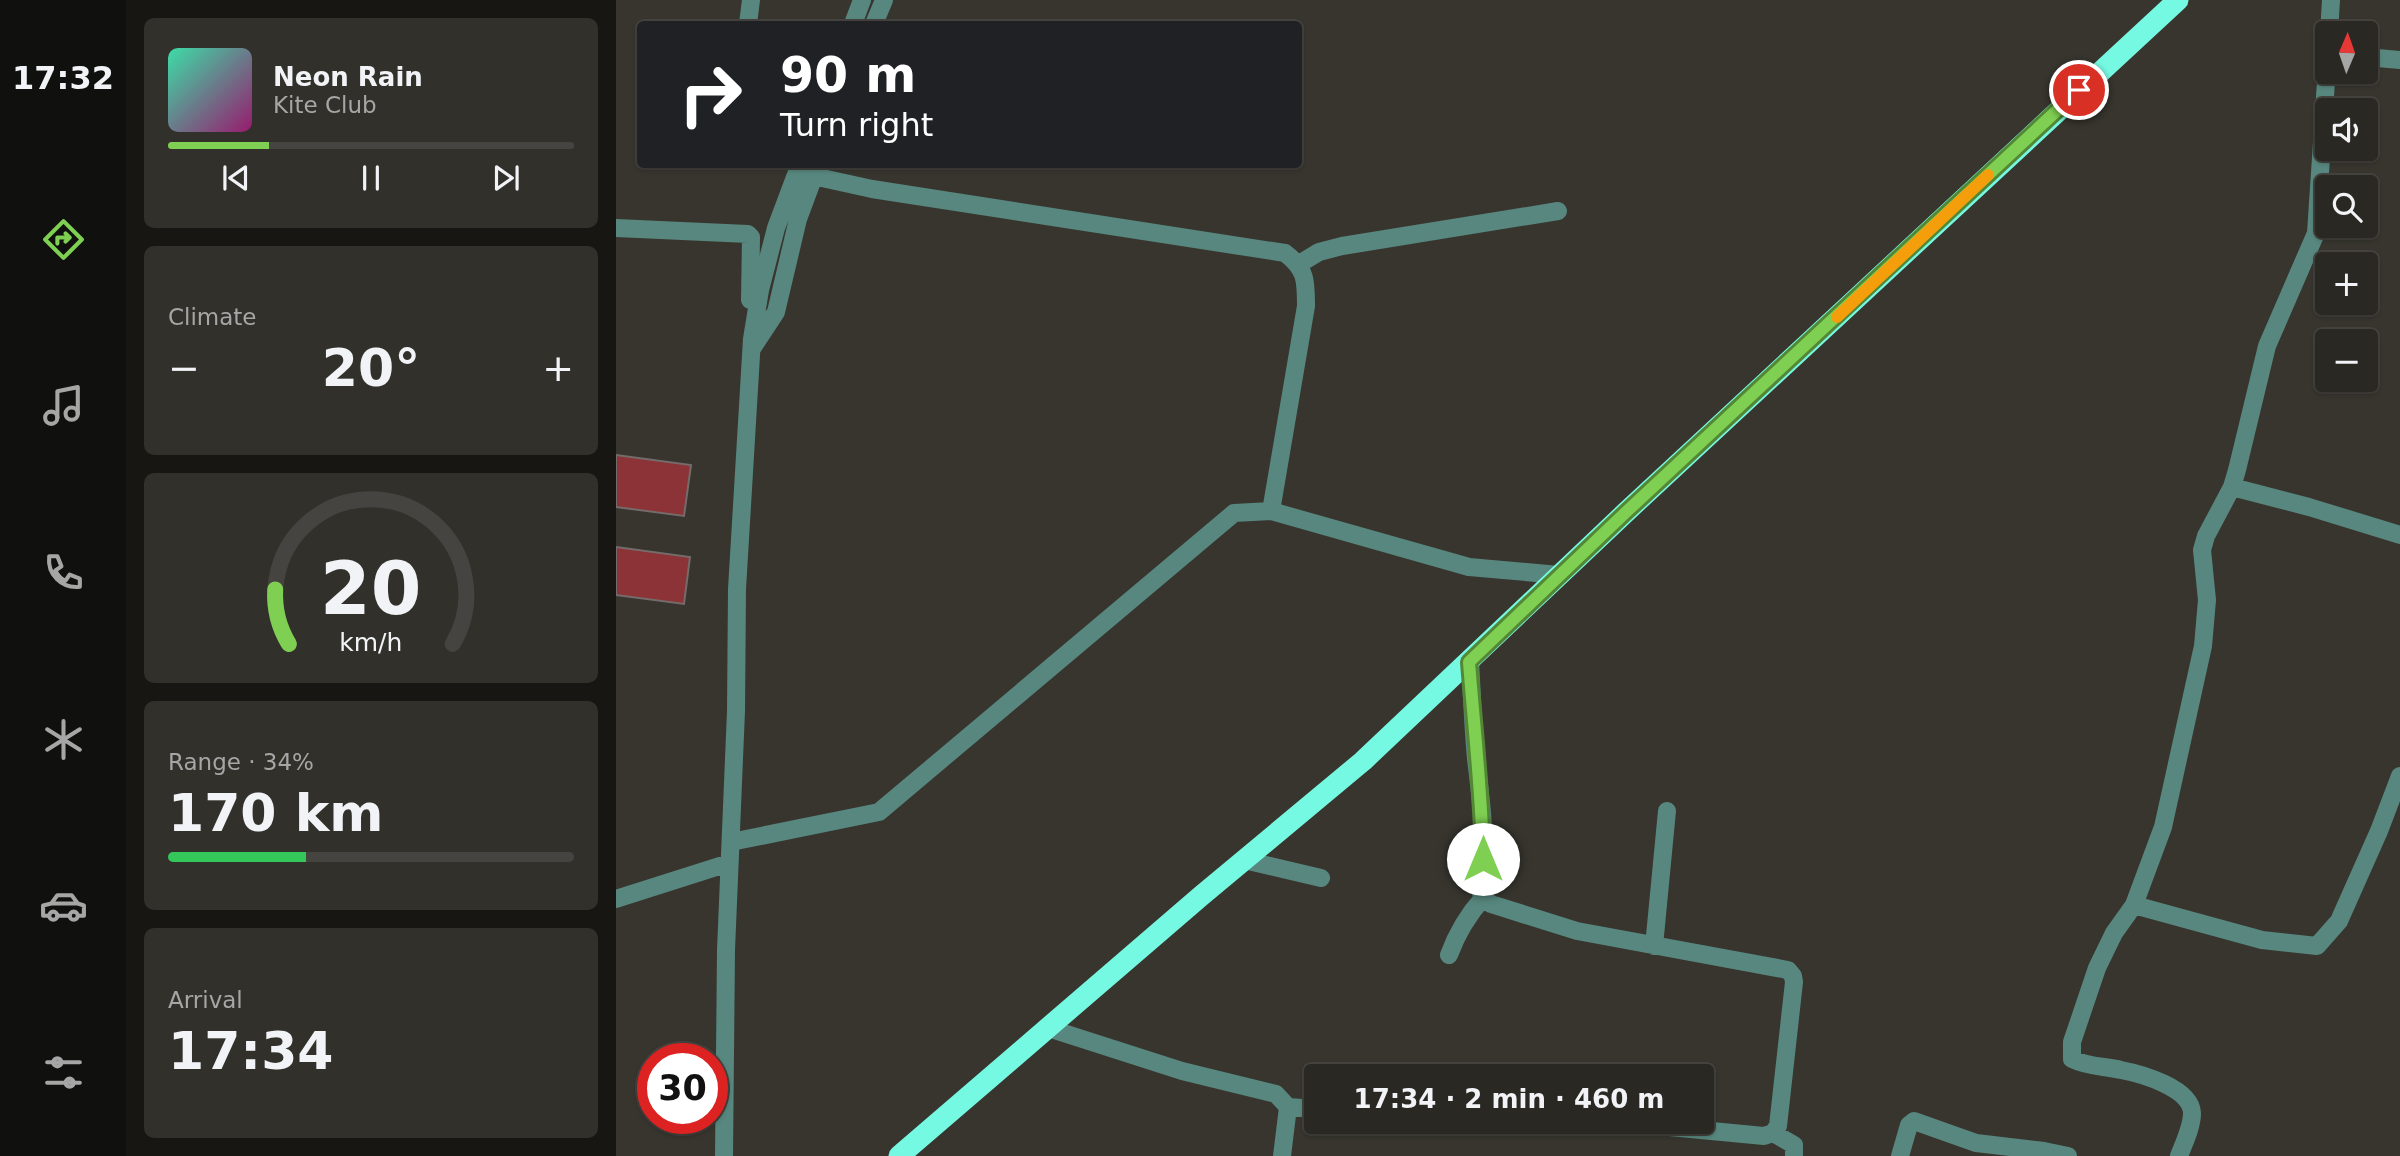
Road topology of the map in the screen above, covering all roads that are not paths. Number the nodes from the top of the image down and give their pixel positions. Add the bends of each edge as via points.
1 (751, 0) edge
2 (862, 0) edge
3 (884, 0) edge
4 (2178, 0) edge
5 (2331, 0) edge
6 (748, 21) edge
7 (854, 21) edge
8 (875, 21) edge
9 (2330, 21) edge
10 (2378, 58) edge
11 (2400, 60) edge
12 (2325, 84) edge
13 (810, 168) edge
14 (1558, 211) dead end
15 (616, 228) edge
16 (1299, 264) junction
17 (751, 345) junction
18 (2232, 487) junction
19 (1270, 511) junction
20 (2400, 535) edge
21 (1559, 575) junction
22 (1469, 662) junction
23 (2400, 776) edge
24 (1667, 811) dead end
25 (731, 842) junction
26 (1244, 860) junction
27 (729, 863) junction
28 (1321, 878) dead end
29 (1483, 898) junction
30 (616, 899) edge
31 (2134, 905) junction
32 (1654, 946) junction
33 (1448, 955) dead end
34 (1048, 1028) junction
35 (1288, 1107) junction
36 (1304, 1108) edge
37 (1714, 1131) edge
38 (1773, 1133) junction
39 (1975, 1150) edge
40 (724, 1156) edge
41 (899, 1156) edge
42 (1282, 1156) edge
43 (1794, 1156) edge
44 (1900, 1156) edge
45 (2068, 1156) edge
46 (2179, 1156) edge

1 - 6 street
2 - 7 street
3 - 8 street
4 - 21 highway
5 - 9 street
10 - 11 street
12 - 18 street via 2316,233 2267,346
13 - 16 street via 872,189 1285,253
13 - 17 street via 776,228
13 - 17 street via 776,312
14 - 16 street via 1342,246
15 - 17 street via 748,234 752,247
16 - 19 street via 1306,284 1306,306
17 - 25 street via 738,556
18 - 20 street
18 - 31 street via 2202,550 2207,600 2203,646 2163,827
19 - 21 street via 1469,567
19 - 25 street via 1234,513 879,812
21 - 22 highway
22 - 26 highway via 1363,761
22 - 29 street via 1483,809 1479,891
23 - 31 street via 2340,921 2317,946 2262,940
24 - 32 street
25 - 27 street
26 - 28 street
26 - 34 highway
27 - 30 street
27 - 40 street
29 - 32 street via 1577,931
29 - 33 street via 1468,914
31 - 46 street via 2097,968 2072,1042 2073,1059 2174,1088 2188,1099 2192,1113
32 - 38 street via 1788,970 1793,976 1778,1126
34 - 35 street via 1182,1071 1276,1094
34 - 41 highway
35 - 36 street
35 - 42 street
37 - 38 street
38 - 43 street via 1794,1145
39 - 44 street via 1914,1121
39 - 45 street

